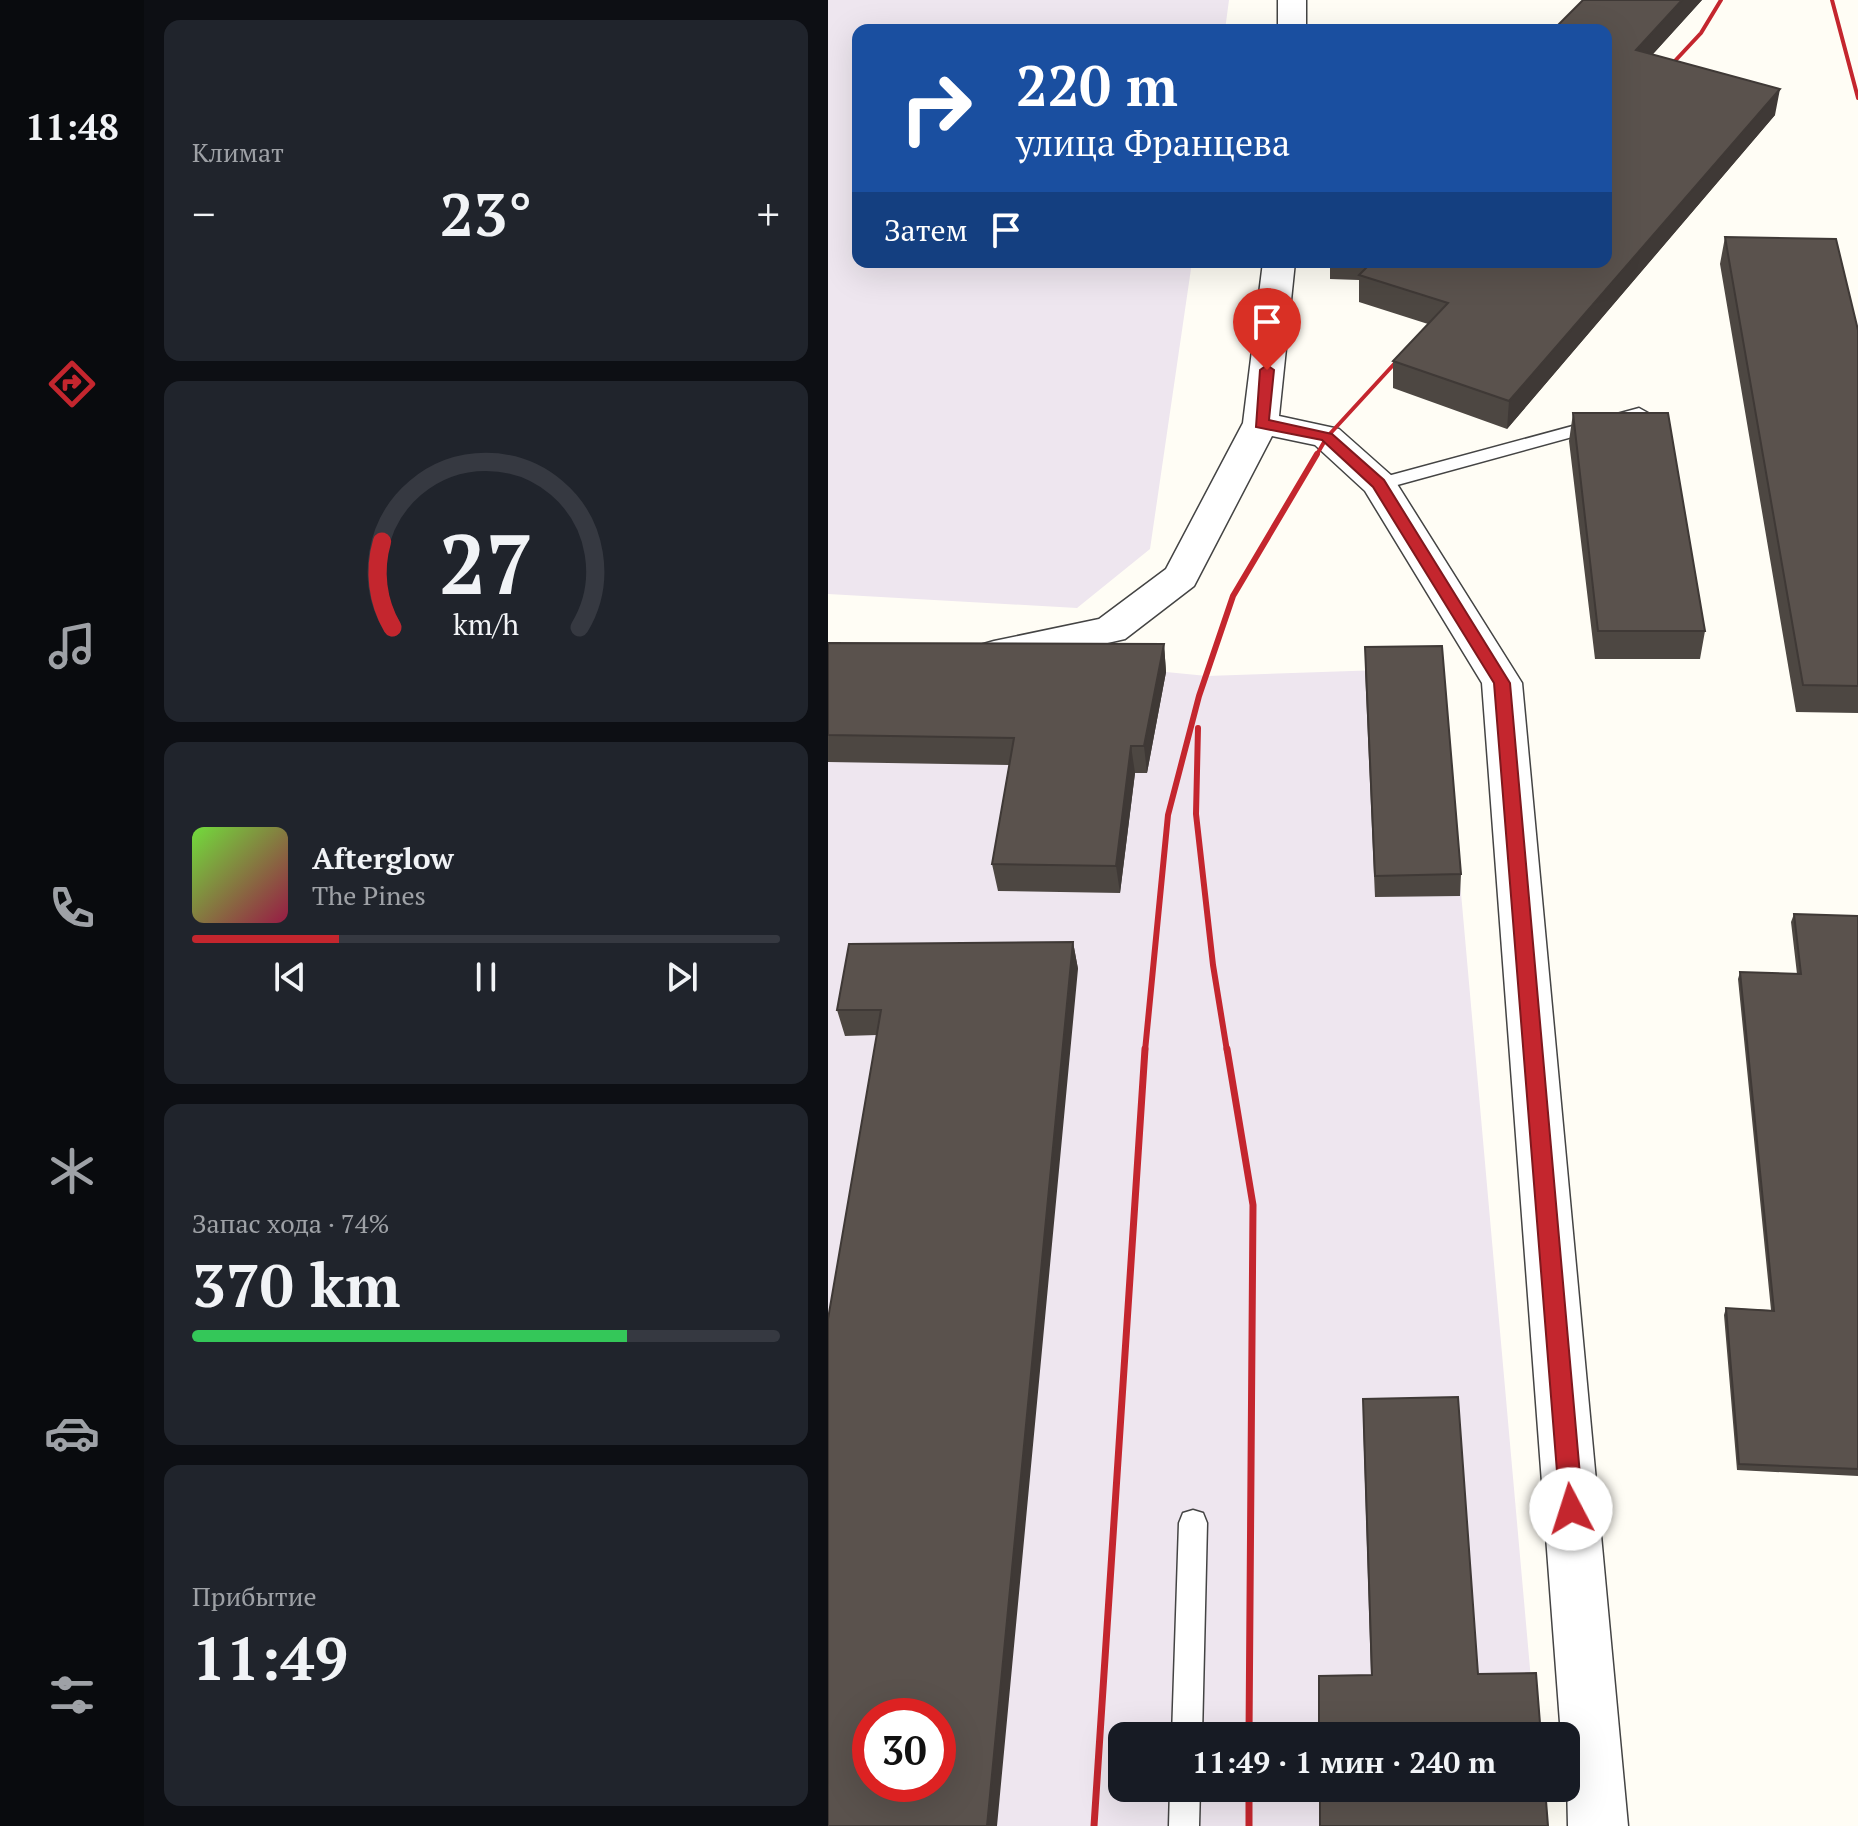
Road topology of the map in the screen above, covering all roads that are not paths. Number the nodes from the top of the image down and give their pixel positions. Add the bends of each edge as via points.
1 (1292, 0) edge
2 (1292, 24) edge
3 (1278, 268) edge
4 (1639, 413) edge
5 (1261, 423) junction
6 (1379, 484) junction
7 (960, 654) edge
8 (1193, 1523) dead end
9 (1187, 1722) edge
10 (1185, 1802) edge
11 (1184, 1826) edge
12 (1598, 1826) edge

1 - 2 street
3 - 5 street
4 - 6 lane
5 - 6 street via 1327,437
5 - 7 street via 1181,577 1111,630 1004,655
6 - 12 street via 1502,683
8 - 9 lane
10 - 11 lane

